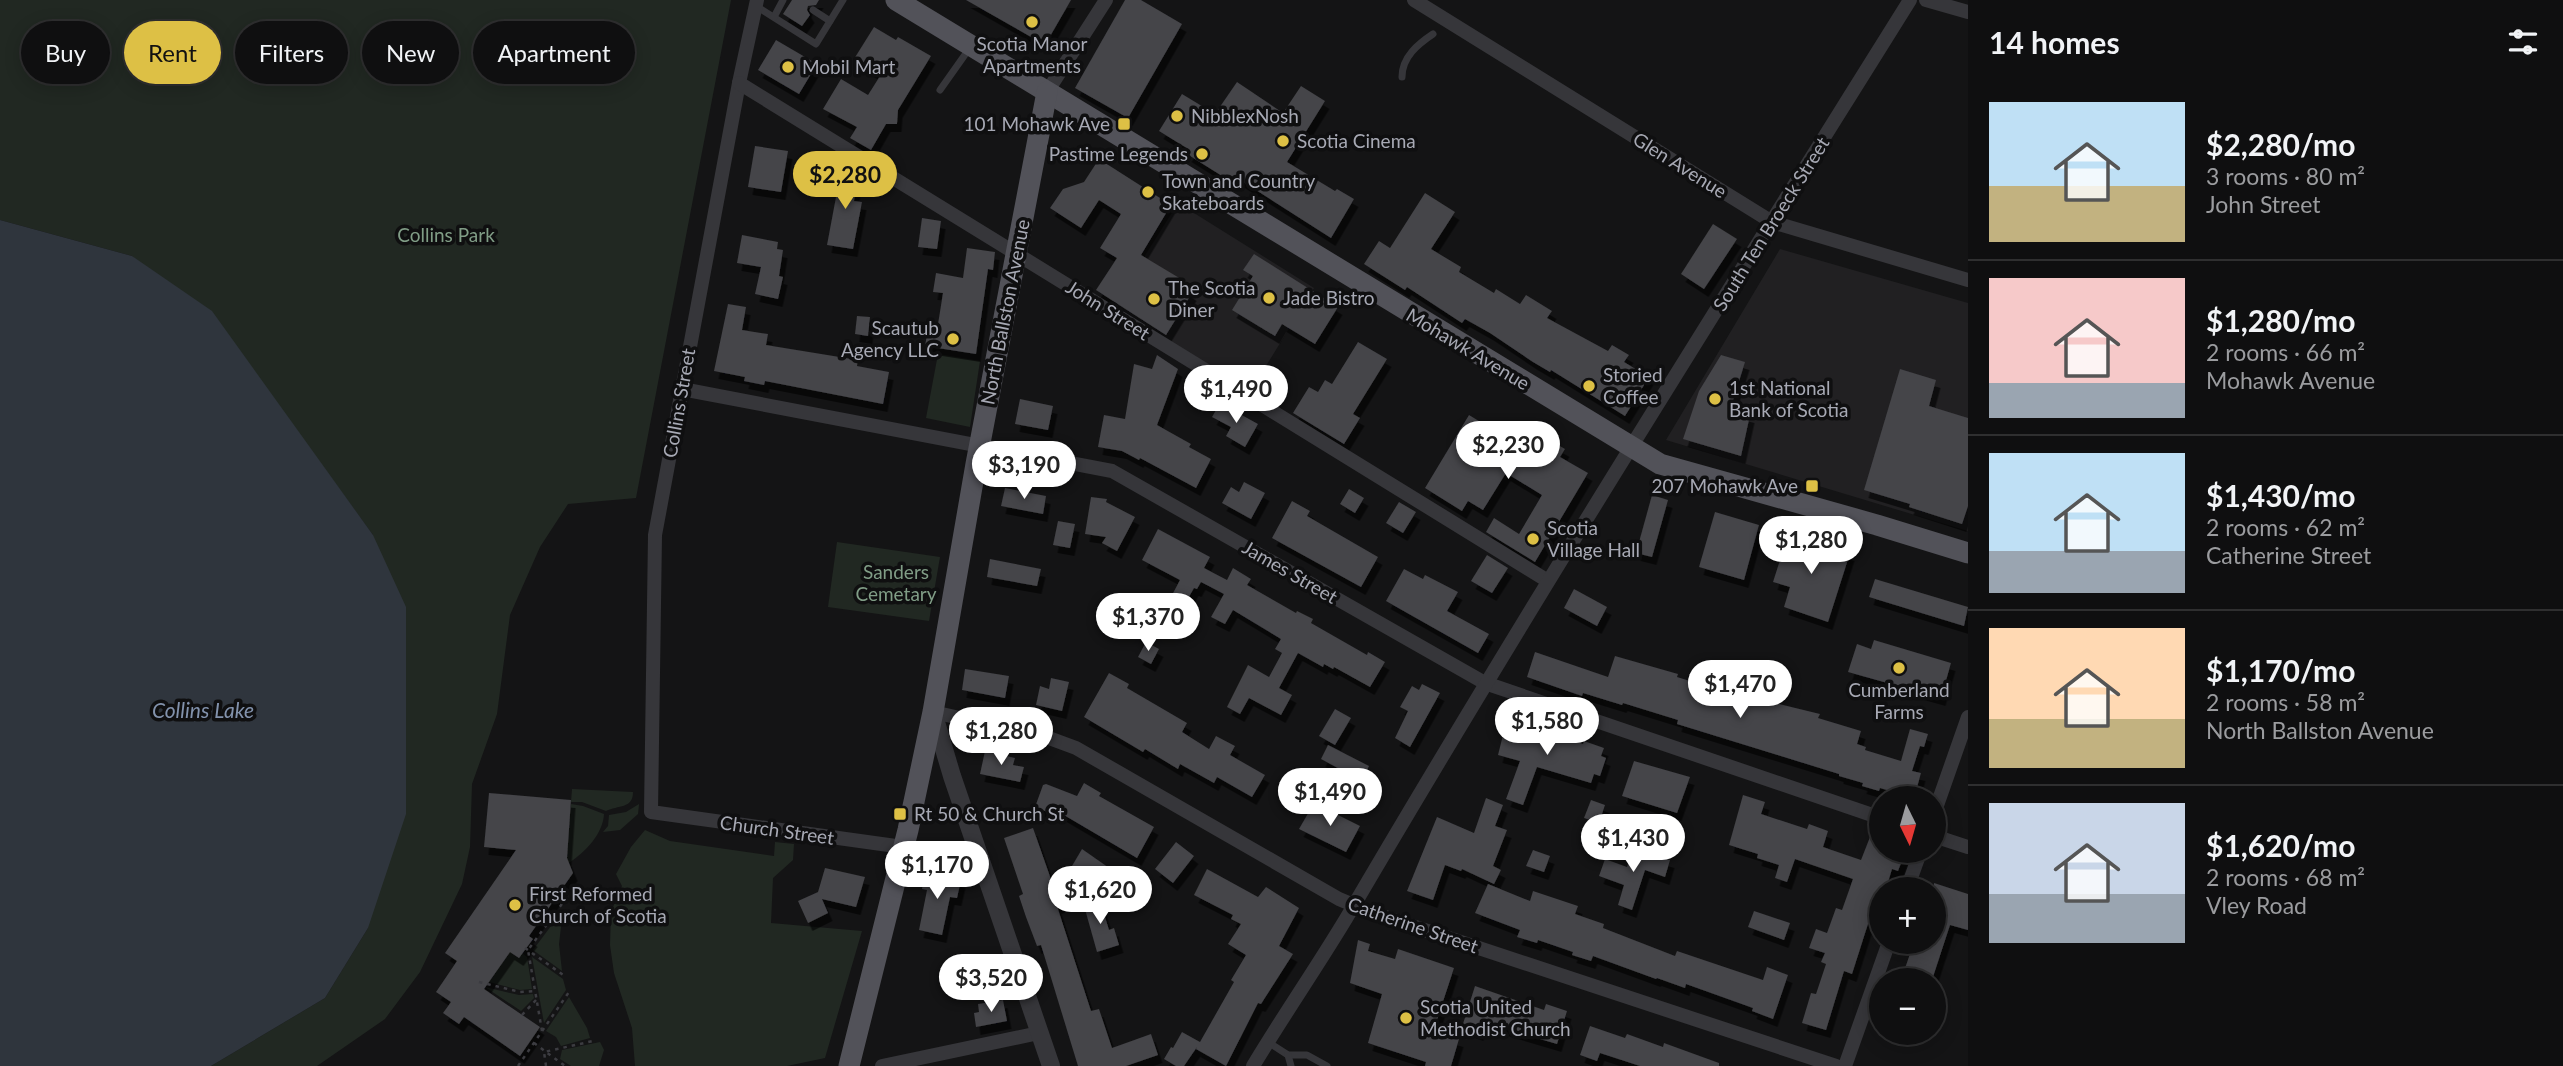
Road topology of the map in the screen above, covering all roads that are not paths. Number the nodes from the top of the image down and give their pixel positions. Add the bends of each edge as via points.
1 (783, 0) edge
2 (896, 0) edge
3 (1106, 0) edge
4 (1414, 0) edge
5 (1910, 0) edge
6 (1926, 0) edge
7 (840, 1) edge
8 (757, 3) edge
9 (813, 10) dead end
10 (1968, 12) edge
11 (774, 17) junction
12 (830, 21) junction
13 (1433, 34) dead end
14 (971, 45) junction
15 (1402, 77) dead end
16 (739, 83) junction
17 (940, 90) dead end
18 (1047, 92) junction
19 (1772, 222) junction
20 (1017, 254) junction
21 (1968, 281) edge
22 (682, 390) junction
23 (980, 445) junction
24 (1631, 448) junction
25 (1968, 553) edge
26 (1548, 581) junction
27 (1485, 683) junction
28 (933, 712) junction
29 (1968, 717) edge
30 (1944, 786) edge
31 (651, 812) joint
32 (1869, 814) edge
33 (1946, 840) edge
34 (903, 847) junction
35 (1968, 847) edge
36 (1353, 906) junction
37 (1885, 954) edge
38 (1040, 1033) junction
39 (1267, 1042) junction
40 (1288, 1055) junction
41 (911, 1063) edge
42 (849, 1066) edge
43 (882, 1066) edge
44 (1051, 1066) edge
45 (1253, 1066) edge
46 (1291, 1066) edge
47 (1327, 1066) edge
48 (1836, 1066) edge
49 (1844, 1066) edge

1 - 11 lane
2 - 14 main road, Mohawk Avenue
3 - 18 street
4 - 19 street, Glen Avenue
5 - 19 street, South Ten Broeck Street
6 - 10 street
7 - 12 lane
8 - 11 lane
8 - 16 street, Collins Street
9 - 12 lane
11 - 12 lane via 816,44
13 - 15 lane via 1417,44 1402,66
14 - 17 lane
14 - 18 main road, Mohawk Avenue
16 - 20 street, John Street
16 - 22 street, Collins Street
18 - 20 main road, North Ballston Avenue
18 - 24 main road, Mohawk Avenue
19 - 21 street, Glen Avenue
19 - 24 street, South Ten Broeck Street
20 - 23 main road, North Ballston Avenue
20 - 26 street, John Street
22 - 23 street, James Street
22 - 31 street, Collins Street via 655,535
23 - 27 street, James Street via 1112,471
23 - 28 main road, North Ballston Avenue
24 - 25 main road, Mohawk Avenue via 1660,464
24 - 26 street, South Ten Broeck Street
26 - 27 street, South Ten Broeck Street
27 - 32 street, James Street
27 - 36 street, South Ten Broeck Street
28 - 34 main road, North Ballston Avenue
28 - 36 street, Catherine Street via 1076,748
28 - 38 street
29 - 30 street
31 - 34 street, Church Street
33 - 35 street
34 - 42 main road, North Ballston Avenue
36 - 39 street, South Ten Broeck Street
36 - 48 street, Catherine Street
37 - 49 street
38 - 41 street
38 - 44 street
39 - 40 lane
39 - 45 street, South Ten Broeck Street
40 - 46 lane
40 - 47 lane via 1307,1055
41 - 43 street

